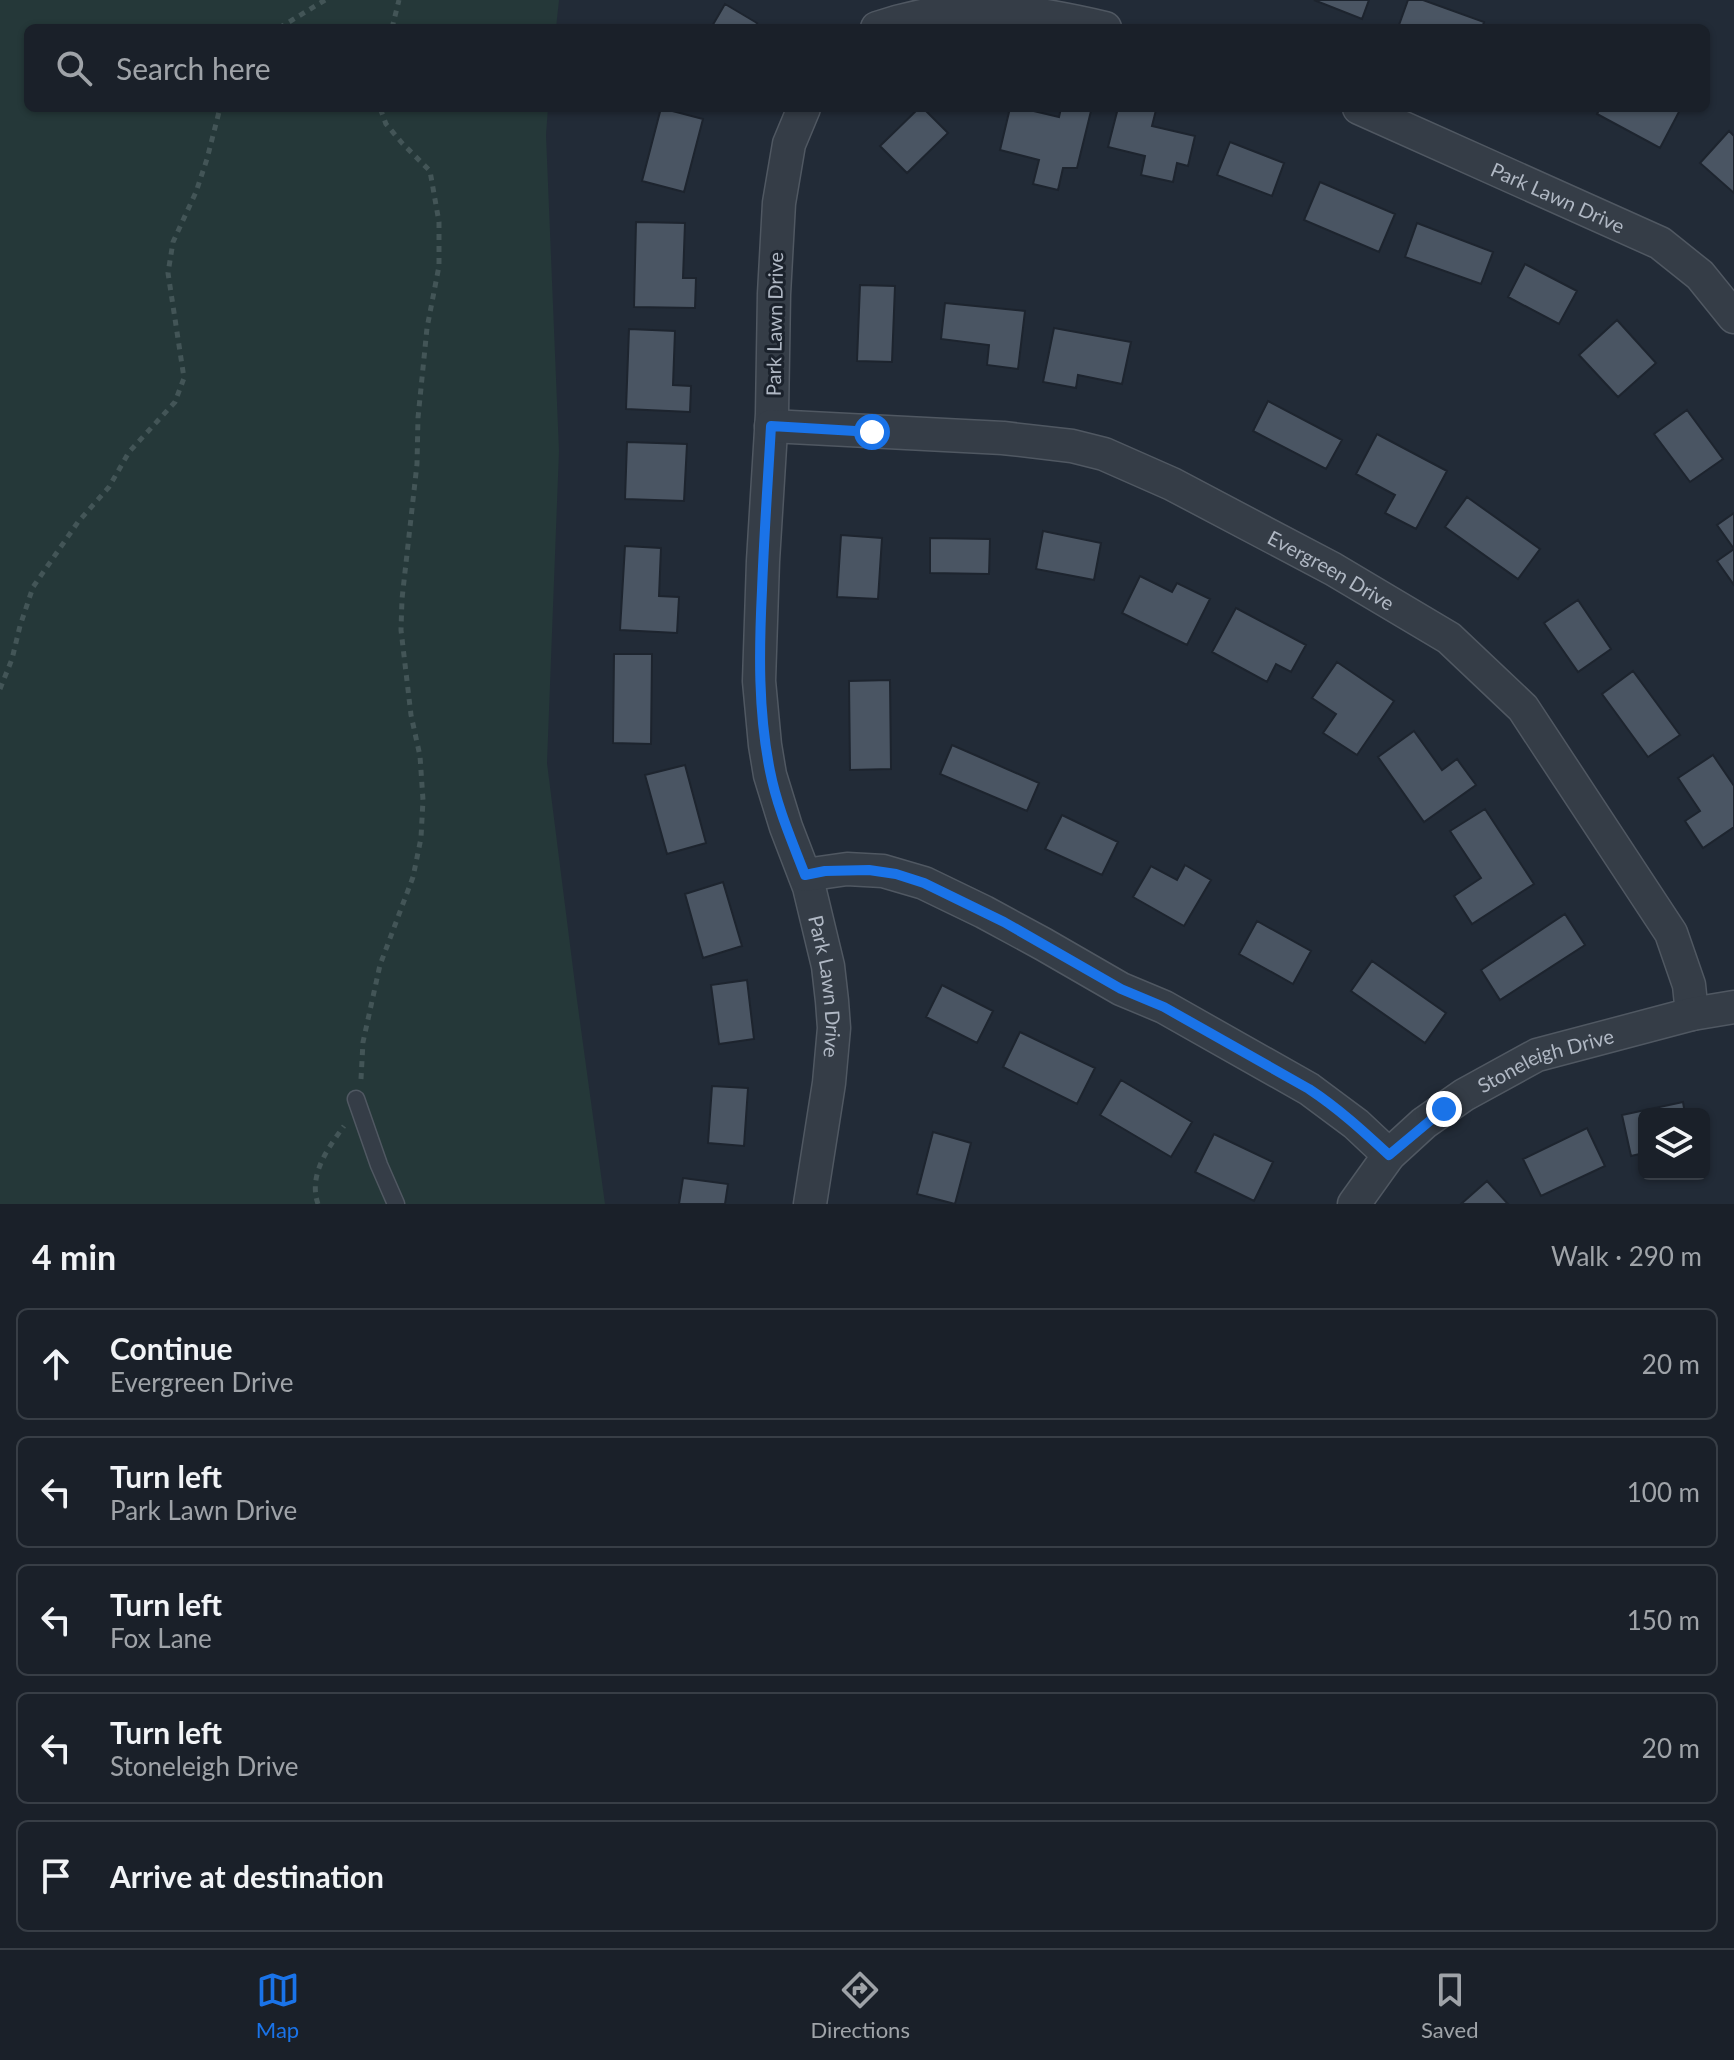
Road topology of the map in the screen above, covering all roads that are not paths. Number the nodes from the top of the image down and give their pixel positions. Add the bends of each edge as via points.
1 (885, 24) edge
2 (1087, 24) edge
3 (802, 112) edge
4 (1368, 112) edge
5 (1734, 317) edge
6 (771, 426) junction
7 (805, 875) junction
8 (1734, 1007) edge
9 (1692, 1014) junction
10 (356, 1099) road end
11 (1389, 1155) junction
12 (396, 1204) edge
13 (810, 1204) edge
14 (1354, 1204) edge

1 - 2 street via 933,4 982,0
3 - 6 street, Park Lawn Drive via 789,144 779,203
4 - 5 street, Park Lawn Drive via 1660,243 1700,275
6 - 7 street, Park Lawn Drive via 761,709 773,783
6 - 9 street, Evergreen Drive via 1003,438 1104,454 1319,562 1449,638 1523,708 1671,933 1689,985
7 - 11 street via 883,871 972,906 1309,1089
7 - 13 street, Park Lawn Drive via 828,966 834,1028
8 - 9 street, Stoneleigh Drive
9 - 11 street, Stoneleigh Drive via 1537,1055 1464,1095
10 - 12 lane
11 - 14 street, Stoneleigh Drive

